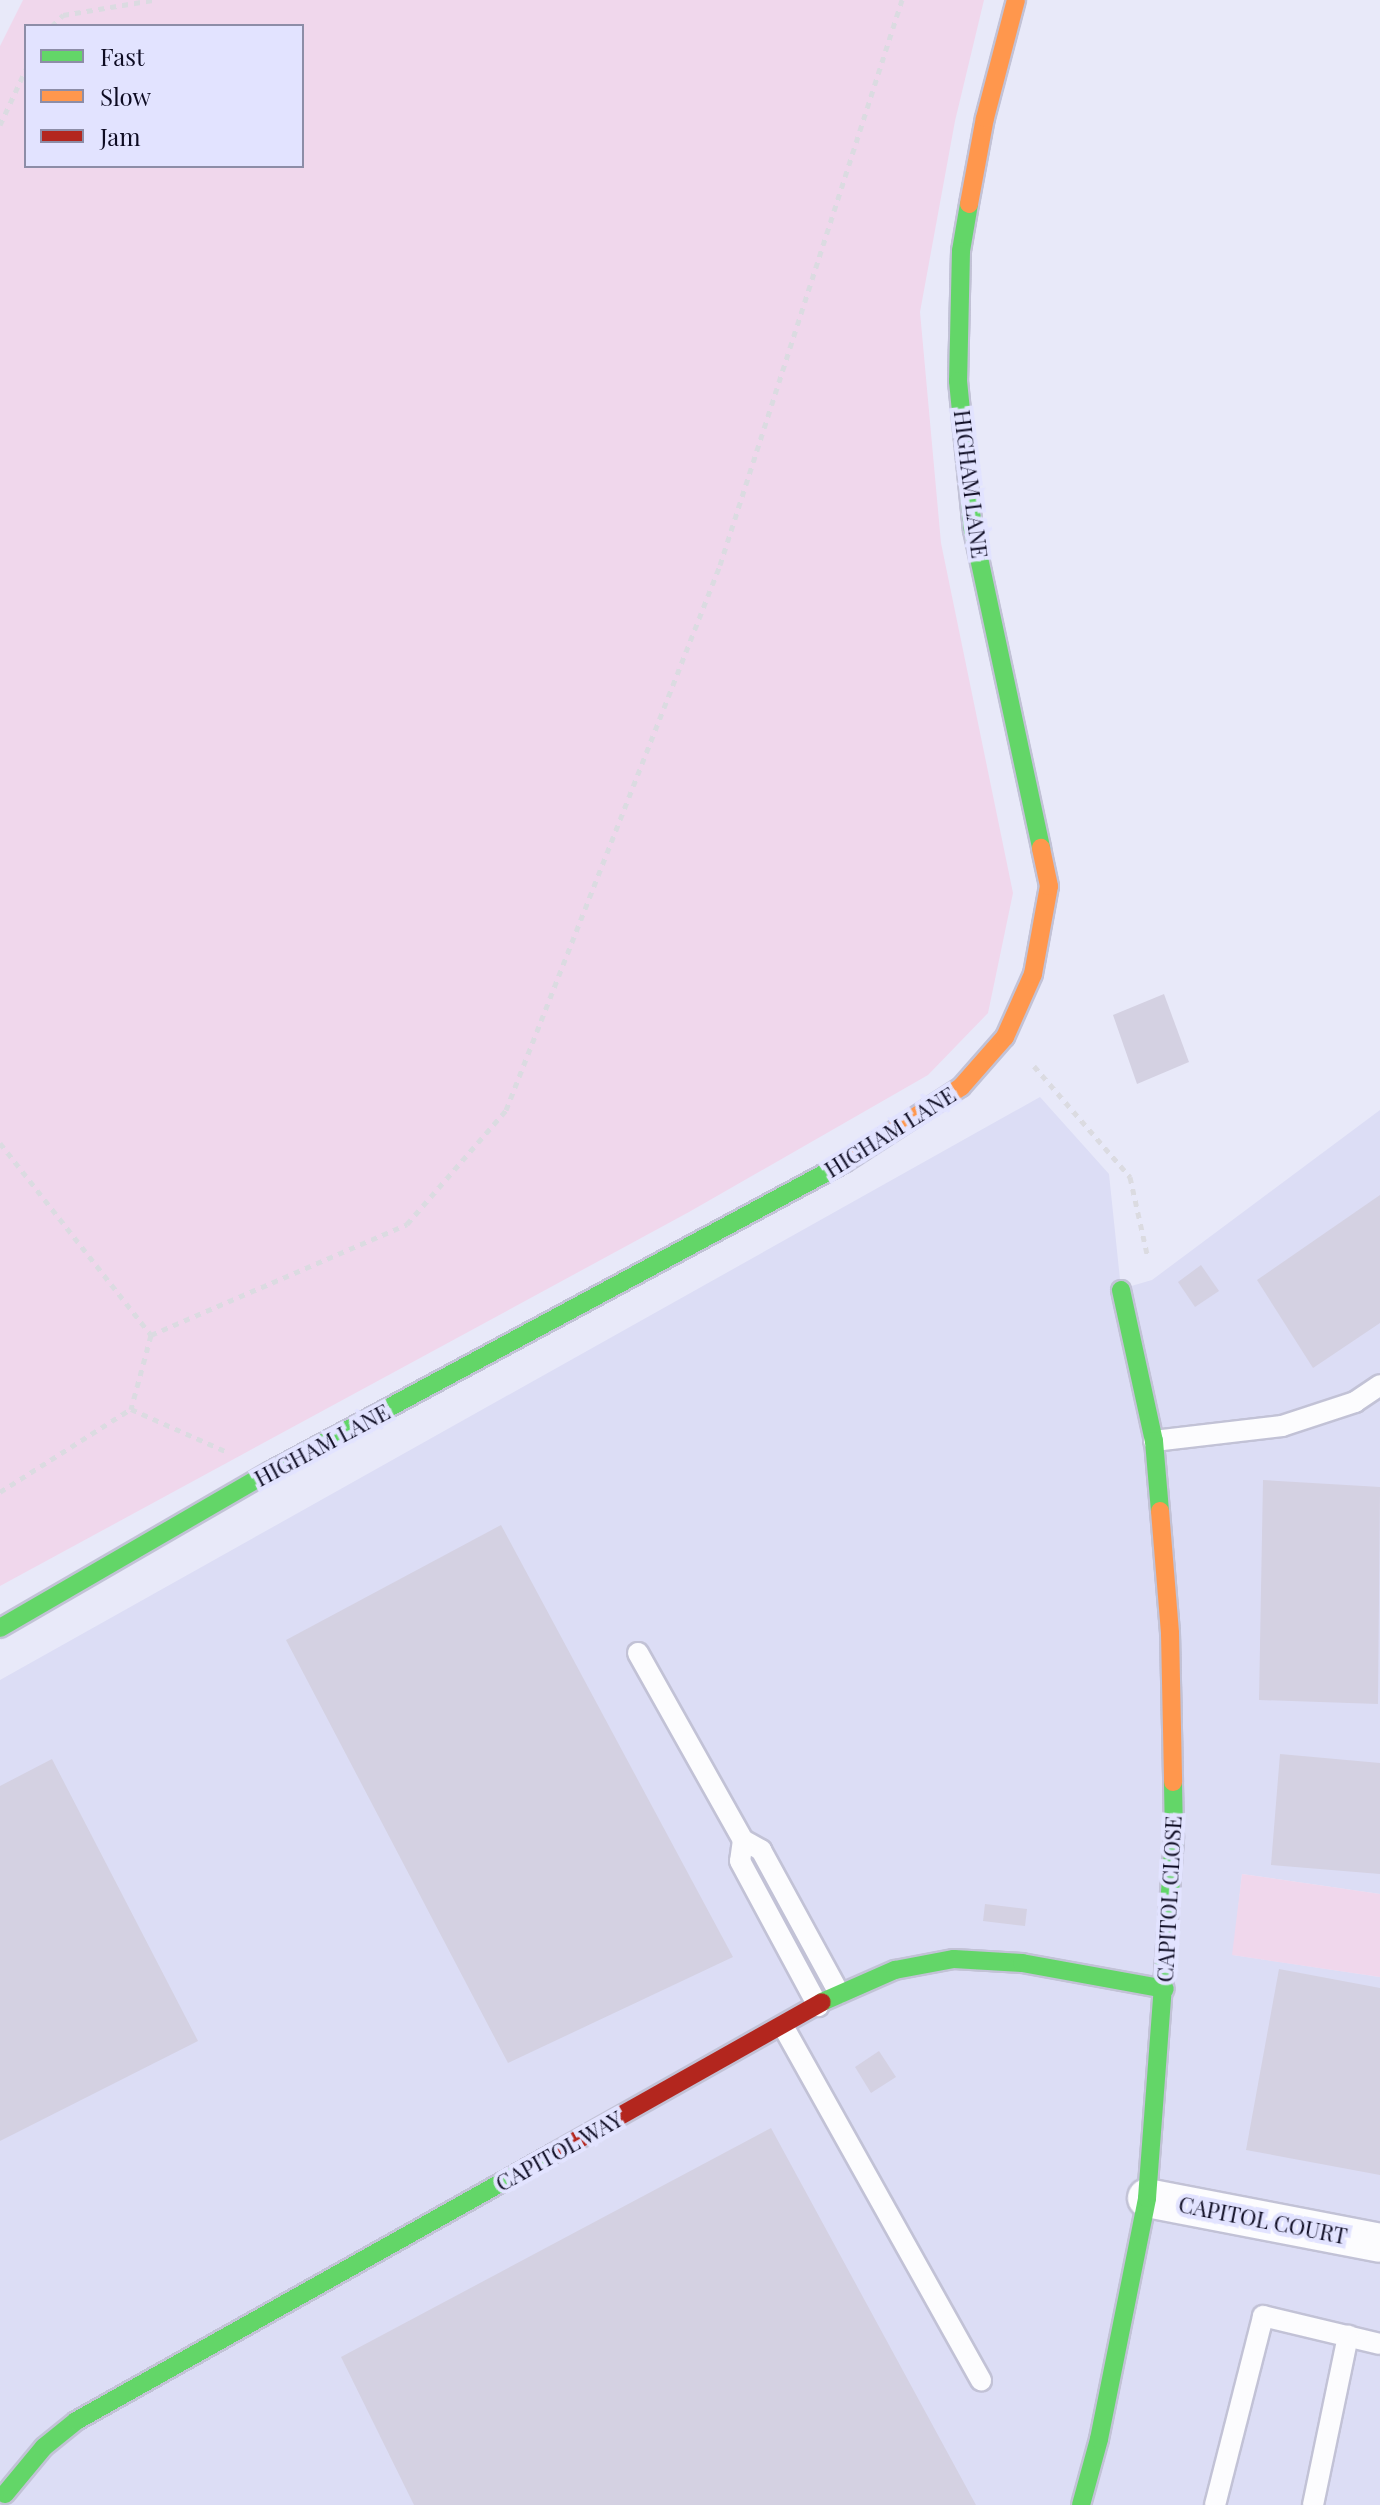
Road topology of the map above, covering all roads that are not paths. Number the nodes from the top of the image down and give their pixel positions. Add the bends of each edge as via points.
1 (1016, 0) edge
2 (1121, 1290) road end
3 (1380, 1385) edge
4 (1154, 1441) junction
5 (0, 1628) edge
6 (638, 1653) dead end
7 (743, 1840) junction
8 (1165, 1989) junction
9 (839, 1993) junction
10 (818, 2006) junction
11 (783, 2026) junction
12 (1147, 2198) junction
13 (1380, 2243) edge
14 (1348, 2336) junction
15 (1380, 2344) edge
16 (981, 2380) dead end
17 (8, 2497) edge
18 (1081, 2505) edge
19 (1215, 2505) edge
20 (1313, 2505) edge

1 - 5 street, HIGHAM LANE via 985,118 961,251 958,381 973,530 1049,886 1033,974 1005,1037 961,1087 838,1167 271,1471
2 - 4 street, CAPITOL CLOSE
3 - 4 lane via 1355,1402 1282,1426
4 - 8 street, CAPITOL CLOSE via 1170,1633 1174,1836
6 - 7 lane
7 - 9 lane via 761,1850
7 - 10 lane via 740,1861
8 - 9 street, CAPITOL WAY via 1022,1963 954,1959 895,1970
8 - 12 street, CAPITOL CLOSE
9 - 10 street, CAPITOL WAY
10 - 11 street, CAPITOL WAY
11 - 16 lane
11 - 17 street, CAPITOL WAY via 76,2421 44,2447
12 - 13 street, CAPITOL COURT
12 - 18 street, CAPITOL CLOSE
14 - 15 lane
14 - 19 lane via 1263,2316
14 - 20 lane

